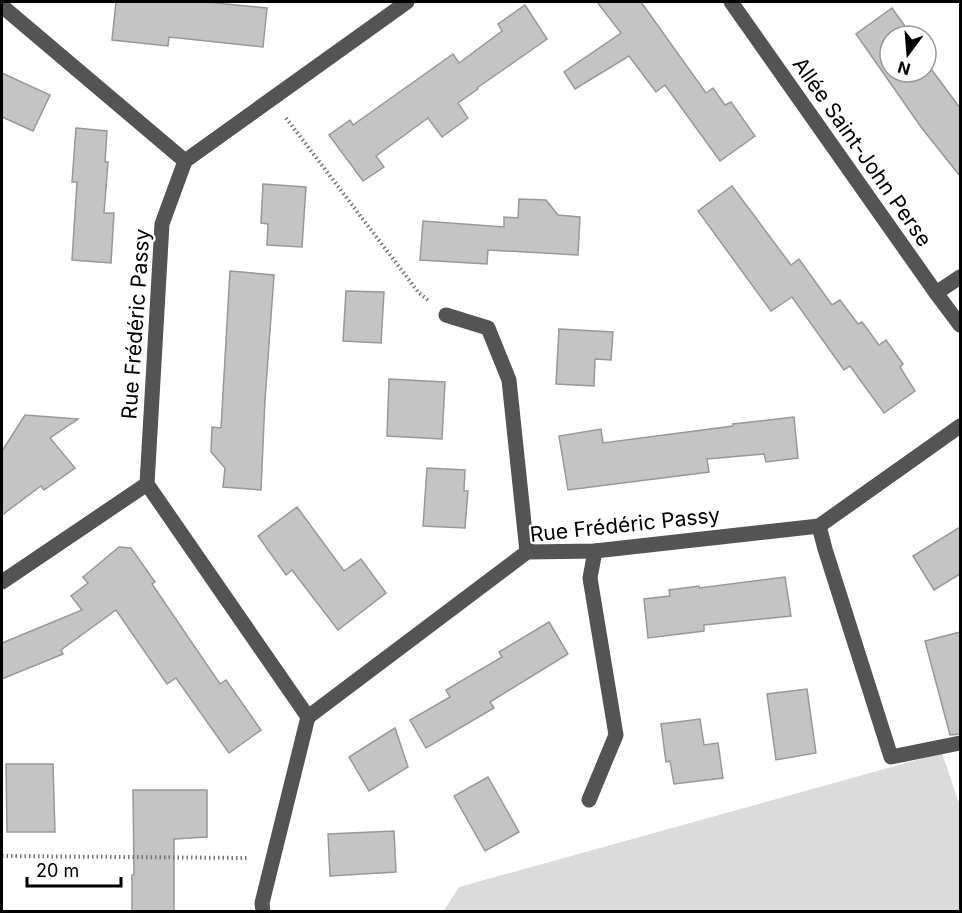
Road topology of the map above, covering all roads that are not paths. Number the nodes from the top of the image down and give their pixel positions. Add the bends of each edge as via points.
1 (407, 2) edge
2 (731, 2) edge
3 (2, 6) edge
4 (186, 161) junction
5 (960, 277) edge
6 (936, 293) junction
7 (446, 315) road end
8 (960, 325) edge
9 (960, 426) edge
10 (147, 484) junction
11 (819, 526) junction
12 (596, 551) junction
13 (527, 552) junction
14 (2, 582) edge
15 (308, 717) junction
16 (960, 743) edge
17 (589, 800) dead end
18 (263, 912) edge

1 - 4 street
2 - 6 street, Allée Saint-John Perse
3 - 4 street
4 - 10 street, Rue Frédéric Passy via 162,224
5 - 6 street
6 - 8 street, Allée Saint-John Perse
7 - 13 street via 488,328 509,380
9 - 11 street, Rue Frédéric Passy
10 - 14 street
10 - 15 street
11 - 12 street, Rue Frédéric Passy
11 - 16 street via 891,757
12 - 13 street, Rue Frédéric Passy
12 - 17 street via 590,578 616,735
13 - 15 street, Rue Frédéric Passy
15 - 18 street

